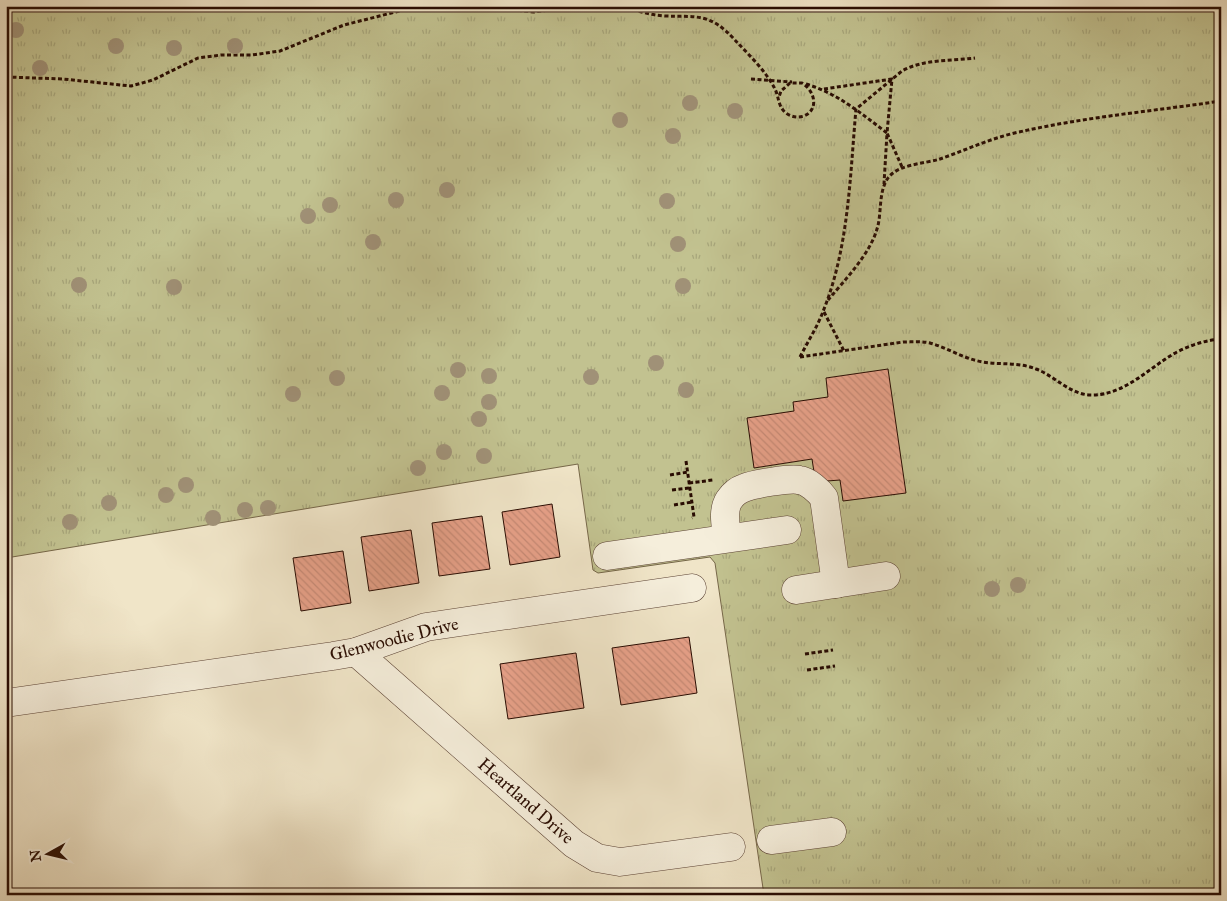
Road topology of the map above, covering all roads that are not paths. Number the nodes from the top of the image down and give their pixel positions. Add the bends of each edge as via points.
1 (787, 530) dead end
2 (727, 538) junction
3 (607, 556) dead end
4 (886, 576) dead end
5 (836, 584) junction
6 (692, 588) dead end
7 (796, 590) dead end
8 (356, 652) junction
9 (6, 703) edge
10 (832, 832) dead end
11 (771, 840) dead end
12 (730, 847) dead end

1 - 2 street
2 - 3 street
2 - 5 street via 726,507 736,492 750,486 802,480 824,498
4 - 5 street
5 - 7 street
6 - 8 street, Glenwoodie Drive via 434,626
8 - 9 street, Glenwoodie Drive
8 - 12 street, Heartland Drive via 574,844 591,854 620,862
10 - 11 street

